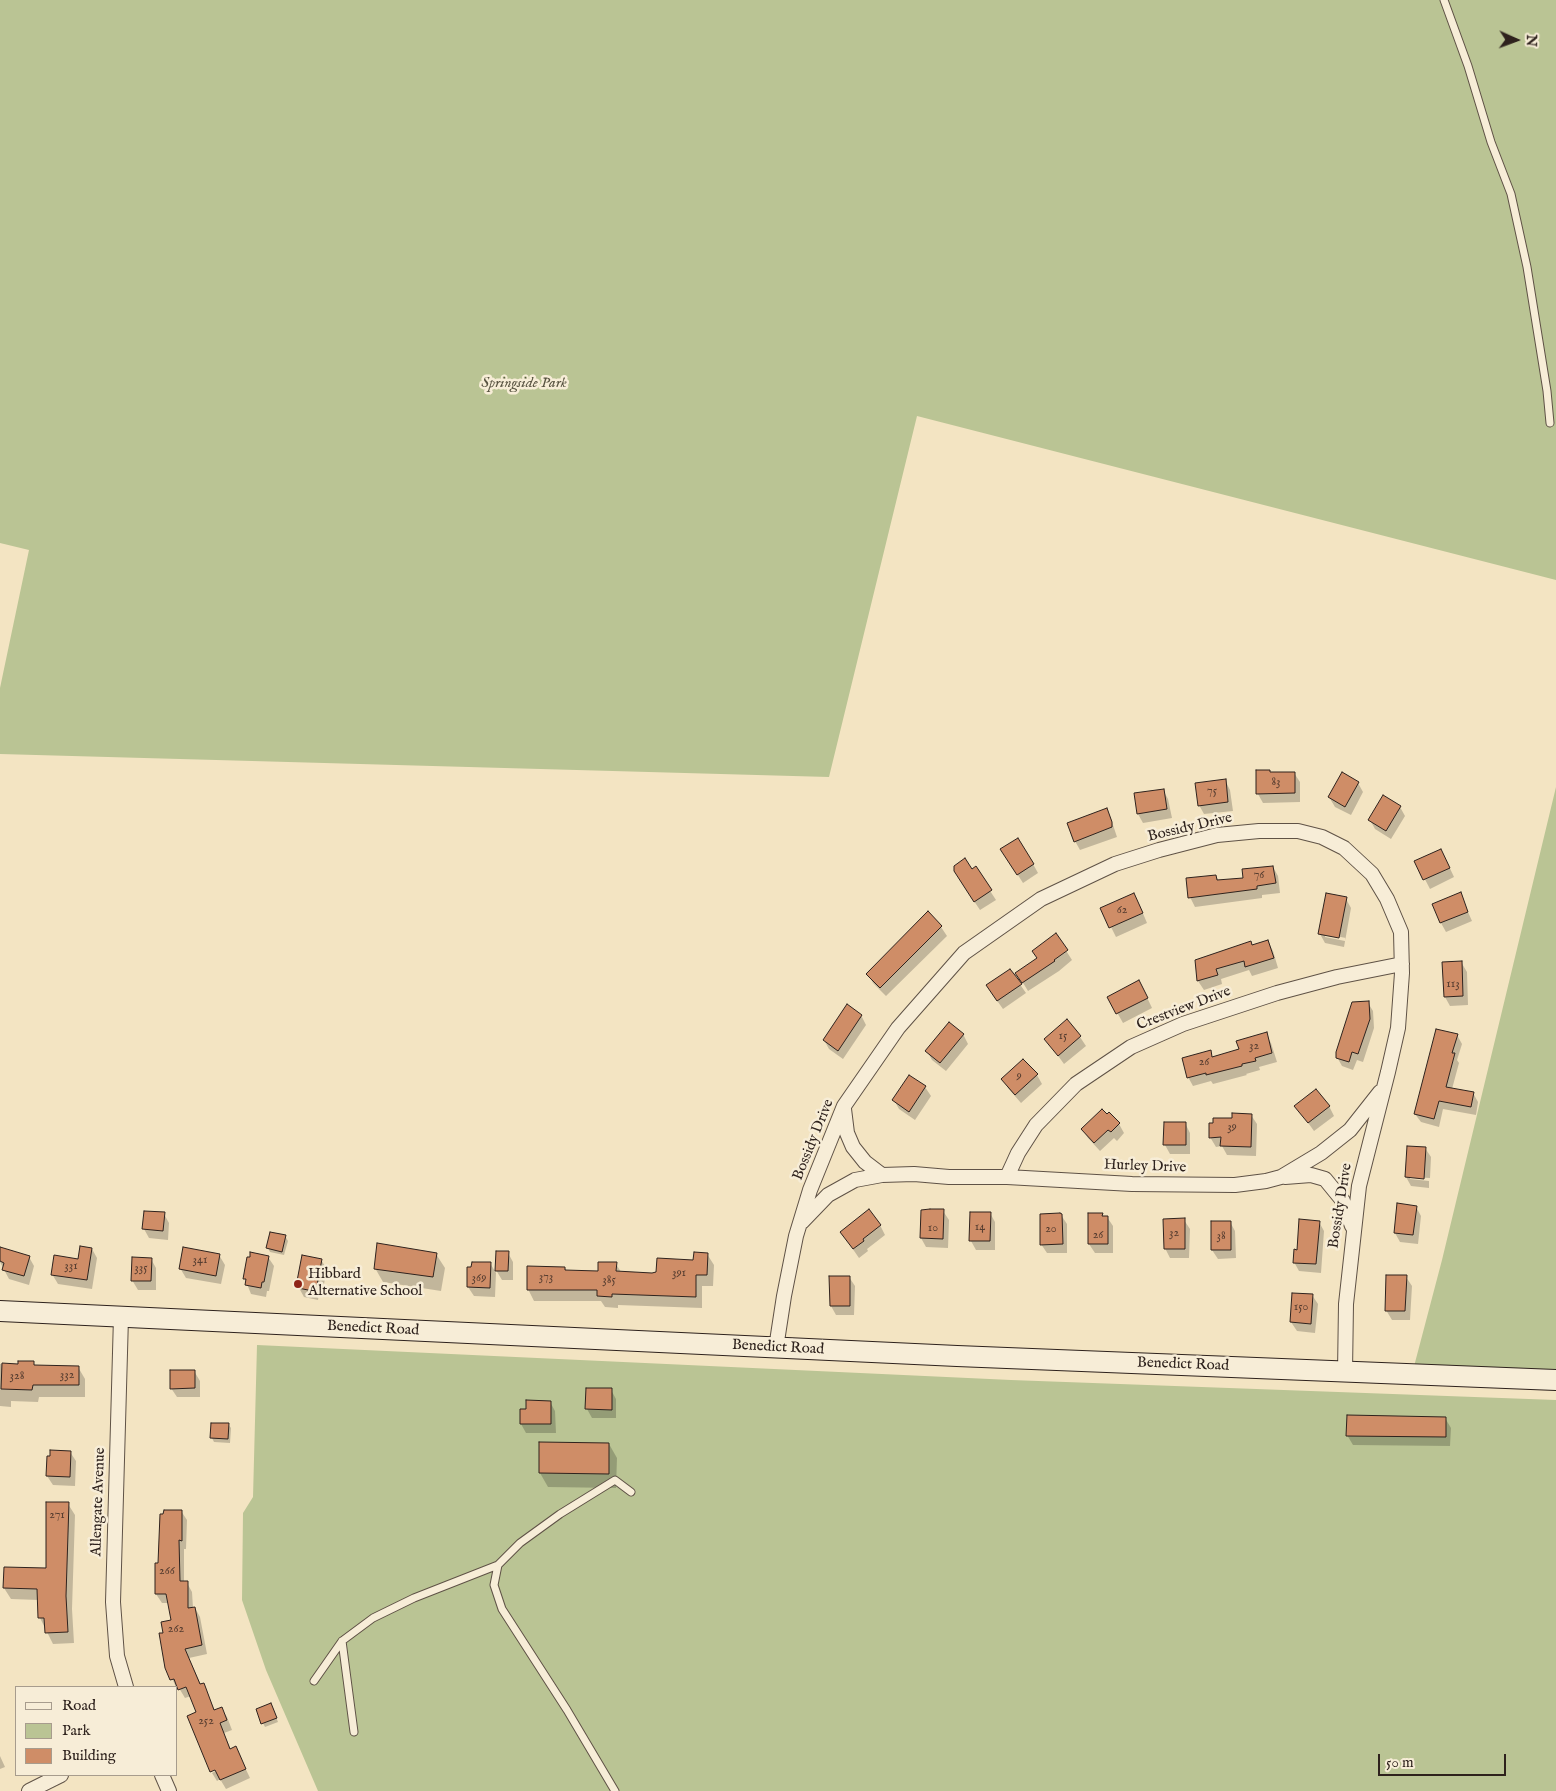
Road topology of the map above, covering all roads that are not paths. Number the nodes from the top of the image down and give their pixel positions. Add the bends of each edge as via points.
1 (1444, 0) edge
2 (1550, 423) dead end
3 (1402, 964) junction
4 (1385, 1086) junction
5 (844, 1106) junction
6 (882, 1176) junction
7 (1007, 1177) junction
8 (1281, 1177) junction
9 (800, 1224) junction
10 (1353, 1229) junction
11 (0, 1312) edge
12 (121, 1317) junction
13 (776, 1348) junction
14 (1345, 1372) junction
15 (1556, 1380) edge
16 (631, 1492) dead end
17 (498, 1565) junction
18 (342, 1641) junction
19 (314, 1681) dead end
20 (126, 1686) edge
21 (354, 1732) dead end
22 (59, 1776) edge
23 (162, 1776) edge
24 (29, 1791) edge
25 (169, 1791) edge
26 (615, 1791) edge

1 - 2 lane via 1511,194 1527,267
3 - 4 street, Bossidy Drive via 1398,1028
3 - 5 street, Bossidy Drive via 1401,932 1388,899 1372,874 1344,848 1322,837 1298,831 1217,835 1115,864 1041,899 964,953 898,1028
3 - 7 street, Crestview Drive via 1277,993 1183,1024 1131,1047 1076,1084 1036,1124
4 - 8 street, Hurley Drive via 1350,1130 1321,1153
4 - 10 street, Bossidy Drive via 1358,1186
5 - 6 street via 847,1133 853,1148
5 - 9 street, Bossidy Drive
6 - 7 street
6 - 9 street via 855,1180 828,1195
7 - 8 street, Hurley Drive via 1132,1184 1235,1185
8 - 10 street, Hurley Drive via 1311,1174 1325,1179 1343,1201
9 - 13 street, Bossidy Drive
10 - 14 street, Bossidy Drive via 1346,1304
11 - 12 street, Benedict Road
12 - 13 street, Benedict Road
12 - 20 street, Allengate Avenue via 112,1592 118,1656
13 - 14 street, Benedict Road
14 - 15 street, Benedict Road
16 - 17 lane via 615,1480 520,1543
17 - 18 lane via 414,1598 373,1618
17 - 26 lane via 494,1585 502,1610
18 - 19 lane
18 - 21 lane
22 - 24 street
23 - 25 street

